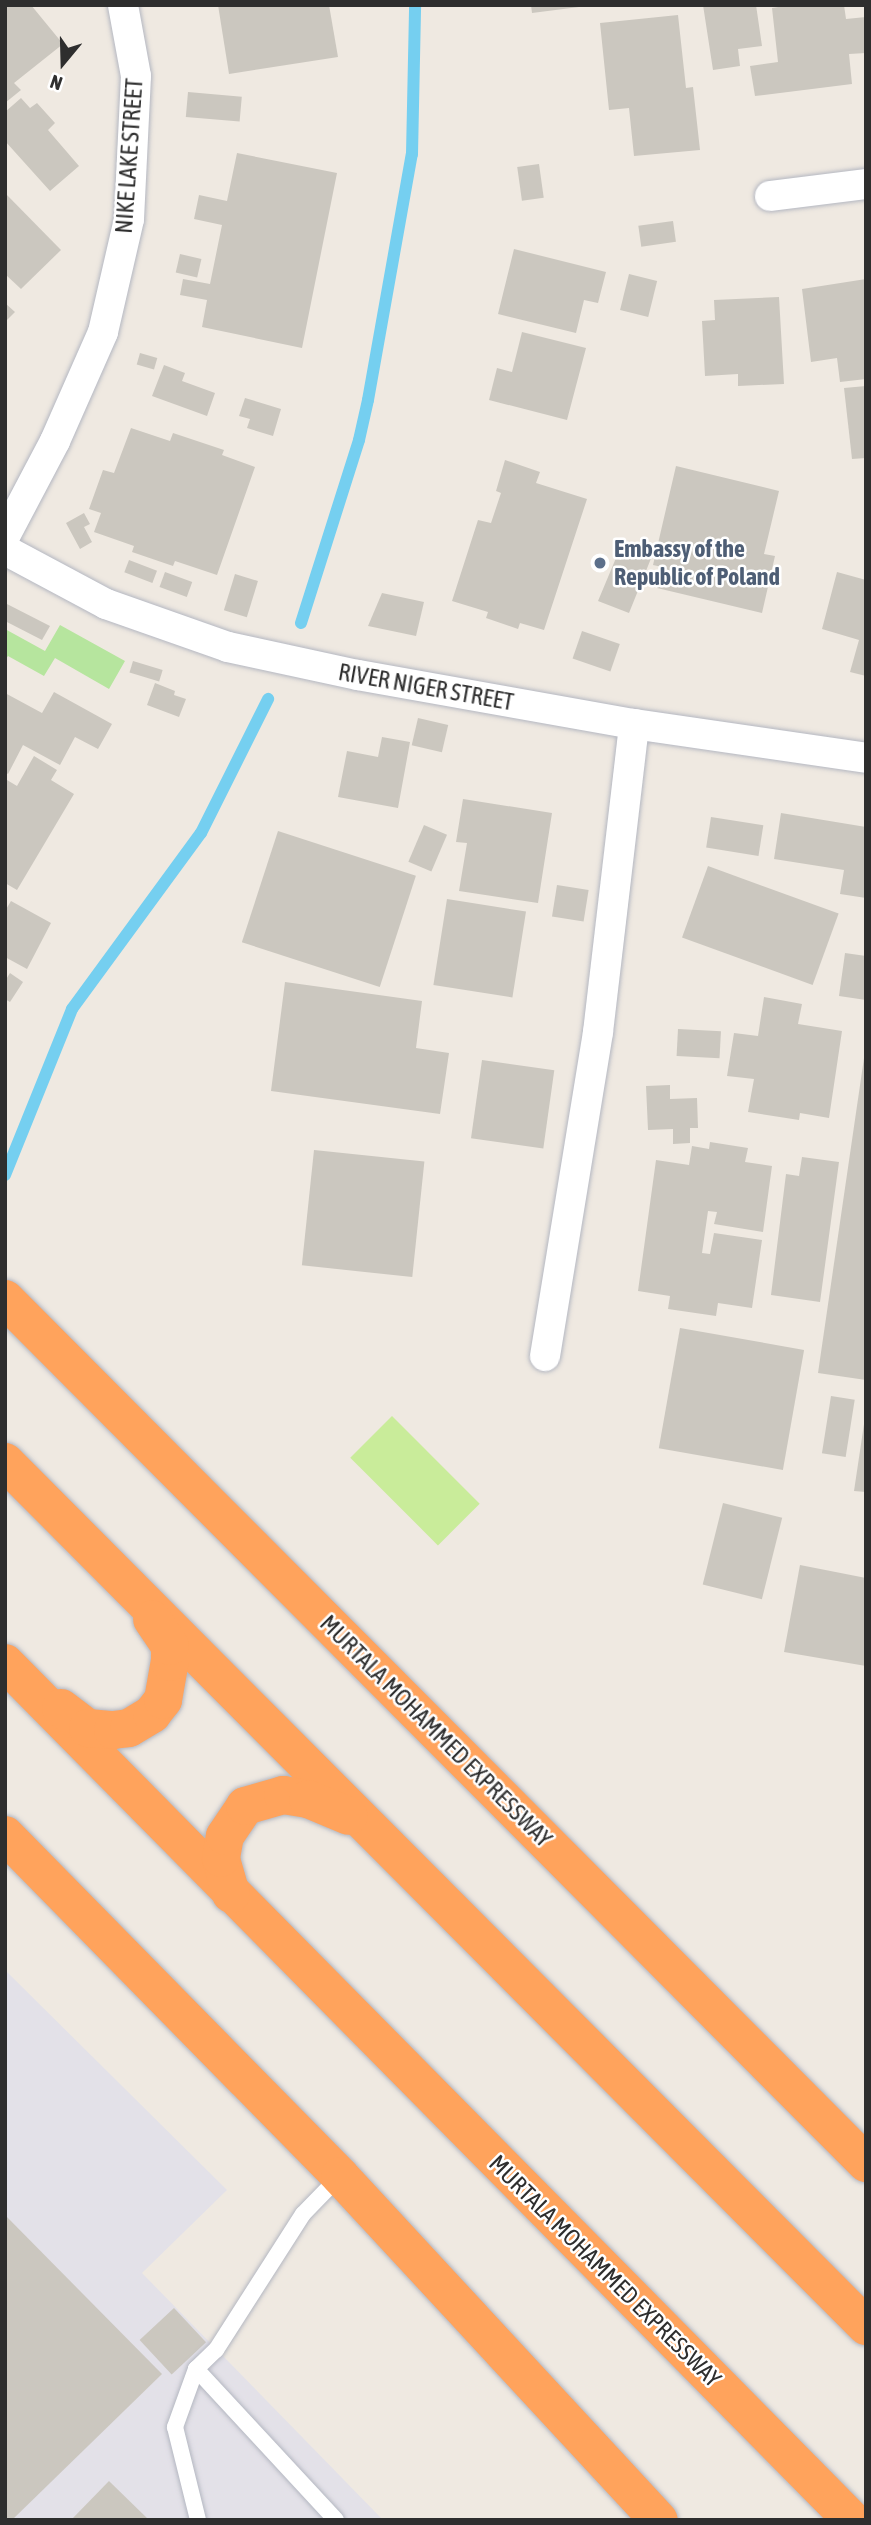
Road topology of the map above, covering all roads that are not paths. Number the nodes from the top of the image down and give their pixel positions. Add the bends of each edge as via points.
1 (123, 5) edge
2 (866, 184) edge
3 (770, 196) dead end
4 (5, 536) edge
5 (5, 550) edge
6 (634, 724) junction
7 (866, 758) edge
8 (5, 1299) edge
9 (545, 1356) dead end
10 (5, 1462) edge
11 (135, 1593) junction
12 (13, 1670) edge
13 (358, 1819) junction
14 (5, 1835) edge
15 (231, 1894) junction
16 (866, 2163) edge
17 (340, 2176) junction
18 (866, 2326) edge
19 (196, 2369) junction
20 (198, 2520) edge
21 (336, 2520) edge
22 (659, 2520) edge
23 (852, 2520) edge

1 - 4 street, NIKE LAKE STREET via 136,76 129,219 103,332 55,441
2 - 3 street
5 - 6 street, RIVER NIGER STREET via 106,604 228,647
6 - 7 street, RIVER NIGER STREET
6 - 9 street via 598,1032
8 - 16 highway, MURTALA MOHAMMED EXPRESSWAY
10 - 11 highway
11 - 12 highway via 170,1646 163,1700 152,1714 129,1728 88,1728
11 - 13 highway
12 - 15 highway, MURTALA MOHAMMED EXPRESSWAY
13 - 15 highway via 308,1799 283,1796 245,1806 225,1836 221,1857
13 - 18 highway
14 - 17 highway
15 - 23 highway, MURTALA MOHAMMED EXPRESSWAY
17 - 19 lane via 303,2214 216,2350
17 - 22 highway
19 - 20 lane via 175,2427
19 - 21 lane

